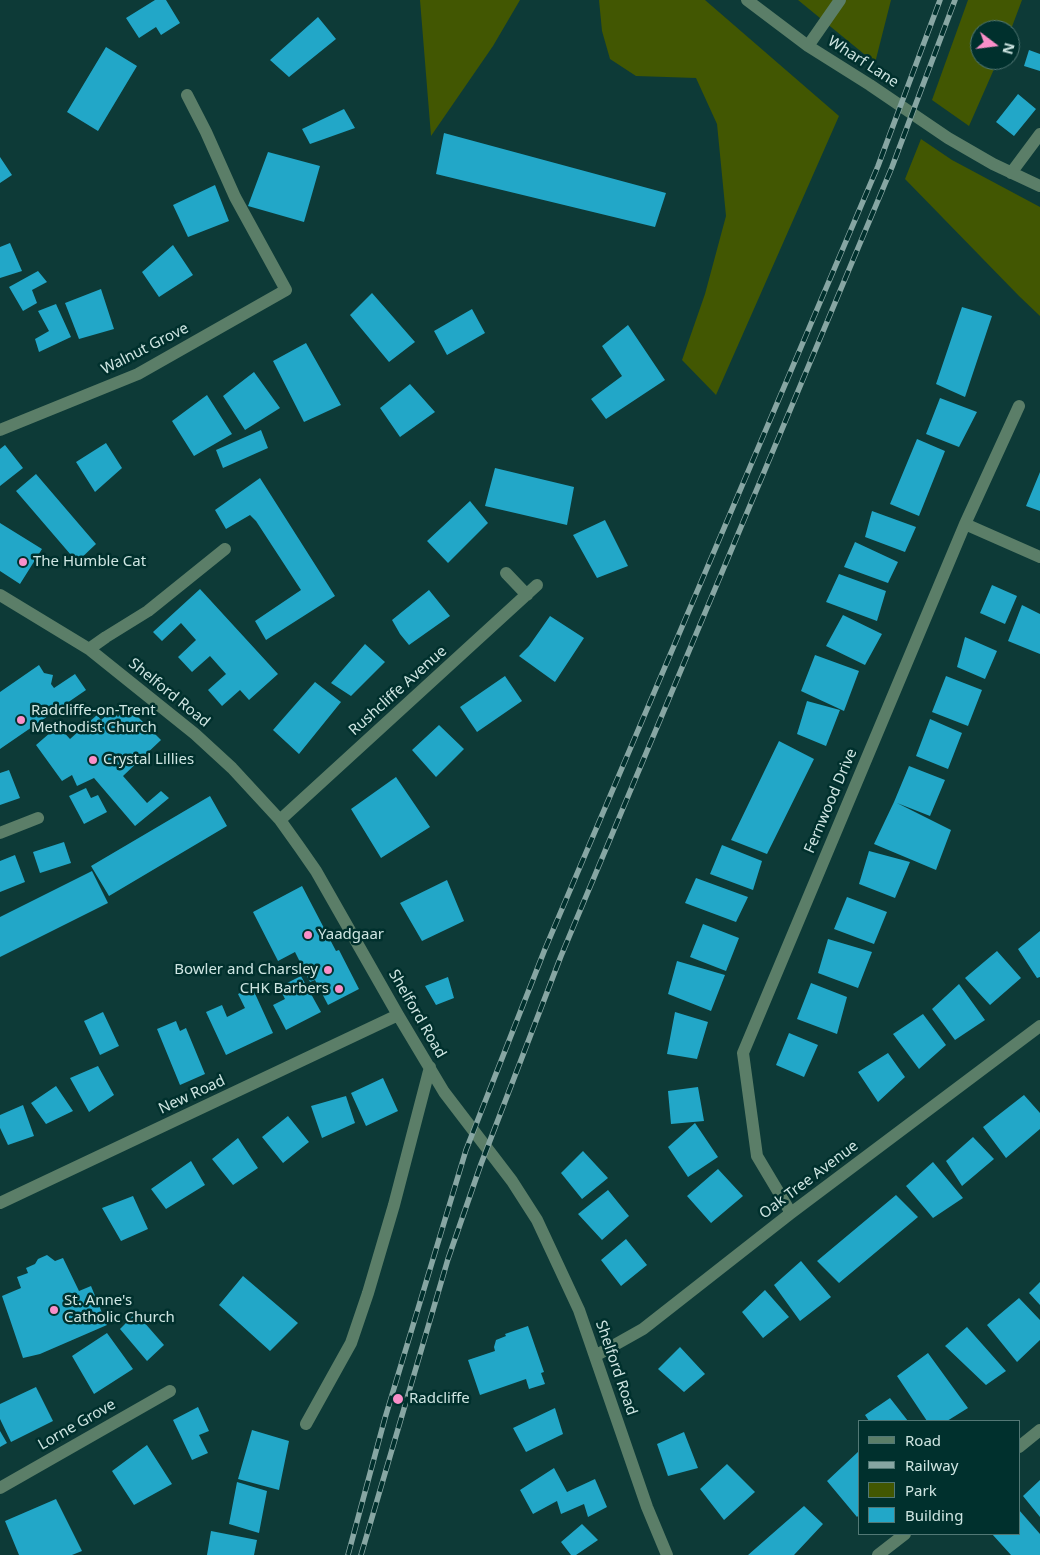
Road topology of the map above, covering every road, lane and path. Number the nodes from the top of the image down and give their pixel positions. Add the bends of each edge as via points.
1 (748, 0) edge
2 (840, 0) edge
3 (808, 46) junction
4 (186, 96) dead end
5 (1040, 134) edge
6 (1011, 173) junction
7 (1040, 186) edge
8 (1019, 406) dead end
9 (0, 430) edge
10 (965, 524) junction
11 (225, 549) dead end
12 (1040, 557) edge
13 (506, 574) dead end
14 (537, 585) dead end
15 (527, 594) junction
16 (0, 595) edge
17 (89, 649) junction
18 (38, 818) dead end
19 (280, 820) junction
20 (0, 833) edge
21 (398, 1015) junction
22 (1040, 1026) edge
23 (430, 1067) junction
24 (0, 1204) edge
25 (791, 1213) junction
26 (595, 1356) junction
27 (170, 1390) dead end
28 (306, 1424) dead end
29 (1040, 1430) edge
30 (1020, 1446) edge
31 (0, 1488) edge
32 (904, 1535) edge
33 (667, 1555) edge
34 (878, 1555) edge

1 - 3 street, Wharf Lane
2 - 3 street
3 - 6 street, Wharf Lane via 964,148
4 - 9 street, Walnut Grove via 235,197 286,290 138,374
5 - 6 street
6 - 7 street, Wharf Lane
8 - 10 street, Fernwood Drive
10 - 12 street
10 - 25 street, Fernwood Drive via 742,1053 756,1156
11 - 17 street via 148,611
13 - 15 street
14 - 15 street, Rushcliffe Avenue
15 - 19 street, Rushcliffe Avenue
16 - 17 street, Shelford Road
17 - 19 street, Shelford Road via 195,734
18 - 20 street
19 - 21 street, Shelford Road via 316,870
21 - 23 street, Shelford Road
21 - 24 street, New Road
22 - 25 street, Oak Tree Avenue
23 - 26 street, Shelford Road via 444,1092 512,1181 537,1220 579,1310
23 - 28 street via 394,1204 351,1343
25 - 26 street, Oak Tree Avenue via 643,1329
26 - 33 street, Shelford Road
27 - 31 street, Lorne Grove
29 - 30 street
32 - 34 street

